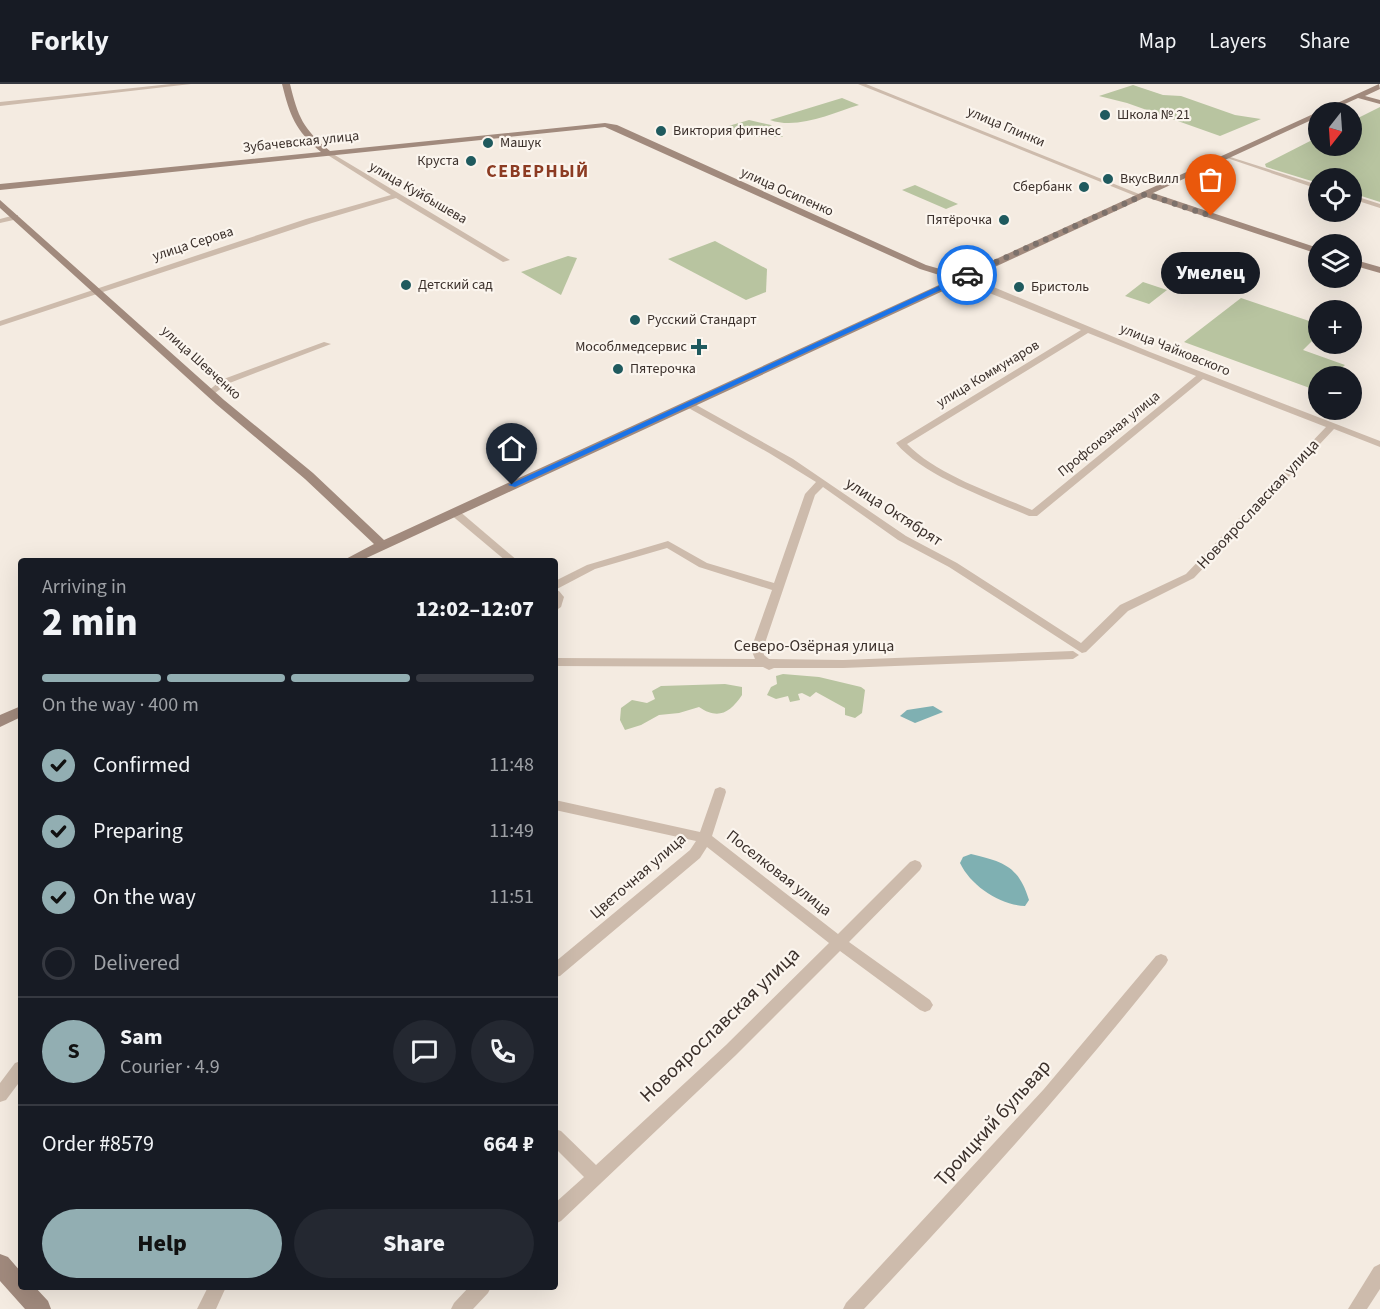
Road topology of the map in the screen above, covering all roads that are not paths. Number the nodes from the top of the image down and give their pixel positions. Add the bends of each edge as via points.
1 (188, 84) edge
2 (286, 84) edge
3 (861, 84) edge
4 (1380, 86) edge
5 (1358, 96) junction
6 (1345, 102) edge
7 (1380, 102) edge
8 (0, 104) edge
9 (1308, 118) edge
10 (605, 125) joint
11 (328, 153) junction
12 (1226, 156) junction
13 (1308, 184) edge
14 (0, 187) edge
15 (1143, 195) junction
16 (396, 196) junction
17 (1362, 200) edge
18 (0, 203) edge
19 (1380, 206) edge
20 (15, 217) junction
21 (0, 221) edge
22 (1308, 248) edge
23 (506, 260) dead end
24 (1362, 265) edge
25 (1380, 270) edge
26 (960, 278) junction
27 (97, 291) junction
28 (0, 324) edge
29 (1088, 329) junction
30 (327, 344) dead end
31 (1202, 375) junction
32 (211, 393) junction
33 (688, 404) junction
34 (1332, 426) junction
35 (1380, 444) edge
36 (822, 482) junction
37 (454, 512) junction
38 (1033, 514) joint
39 (382, 545) junction
40 (355, 558) edge
41 (509, 558) edge
42 (558, 584) edge
43 (777, 588) junction
44 (1077, 652) junction
45 (558, 662) edge
46 (764, 663) junction
47 (777, 669) dead end
48 (18, 712) edge
49 (0, 721) edge
50 (720, 792) dead end
51 (558, 806) edge
52 (705, 838) junction
53 (915, 866) dead end
54 (837, 941) junction
55 (1161, 960) dead end
56 (558, 968) edge
57 (925, 1005) dead end
58 (18, 1072) edge
59 (0, 1095) edge
60 (558, 1140) edge
61 (595, 1176) junction
62 (558, 1212) edge
63 (0, 1264) edge
64 (1380, 1273) edge
65 (18, 1284) edge
66 (23, 1290) edge
67 (216, 1290) edge
68 (479, 1290) edge
69 (40, 1309) edge
70 (206, 1309) edge
71 (460, 1309) edge
72 (852, 1309) edge
73 (1357, 1309) edge

1 - 8 street
2 - 11 street, улица Куйбышева via 297,125
3 - 15 street, улица Глинки
4 - 5 street
5 - 6 street
5 - 7 street
9 - 12 street
10 - 11 street, Зубачевская улица
10 - 26 street, улица Осипенко via 923,267
11 - 14 street, Зубачевская улица
11 - 16 street, улица Куйбышева
12 - 13 street
12 - 15 street
15 - 22 street, улица Глинки
15 - 26 street
16 - 23 street, улица Куйбышева
16 - 27 street, улица Серова
17 - 19 street
18 - 20 street, улица Шевченко
20 - 21 street
20 - 27 street, улица Шевченко
24 - 25 street
26 - 29 street, улица Чайковского
26 - 33 street
27 - 28 street, улица Серова
27 - 32 street, улица Шевченко
29 - 31 street, улица Чайковского
29 - 38 street, улица Коммунаров via 901,443 913,456
30 - 32 street via 224,381
31 - 34 street, улица Чайковского
31 - 38 street, Профсоюзная улица
32 - 39 street, улица Шевченко via 309,476
33 - 36 street, улица Октябрят
33 - 37 street
34 - 35 street, улица Чайковского
34 - 44 street, Новоярославская улица via 1183,580 1124,608
36 - 43 street via 810,494
36 - 44 street, улица Октябрят via 876,520 953,565
37 - 39 street
37 - 41 street
39 - 40 street
42 - 43 street via 591,567 668,544 703,565
43 - 46 street via 757,649
44 - 46 street, Северо-Озёрная улица via 912,662
45 - 46 street, Северо-Озёрная улица
46 - 47 street
48 - 49 street
50 - 52 street, Цветочная улица
51 - 52 street, Поселковая улица
52 - 54 street, Поселковая улица
52 - 56 street, Цветочная улица via 695,854
53 - 54 street, Новоярославская улица
54 - 57 street, Поселковая улица
54 - 61 street, Новоярославская улица via 731,1050
55 - 72 street, Троицкий бульвар via 1119,1013
58 - 59 street
60 - 61 street
61 - 62 street, Новоярославская улица
63 - 65 street
64 - 73 street
66 - 69 street
67 - 70 street
68 - 71 street

